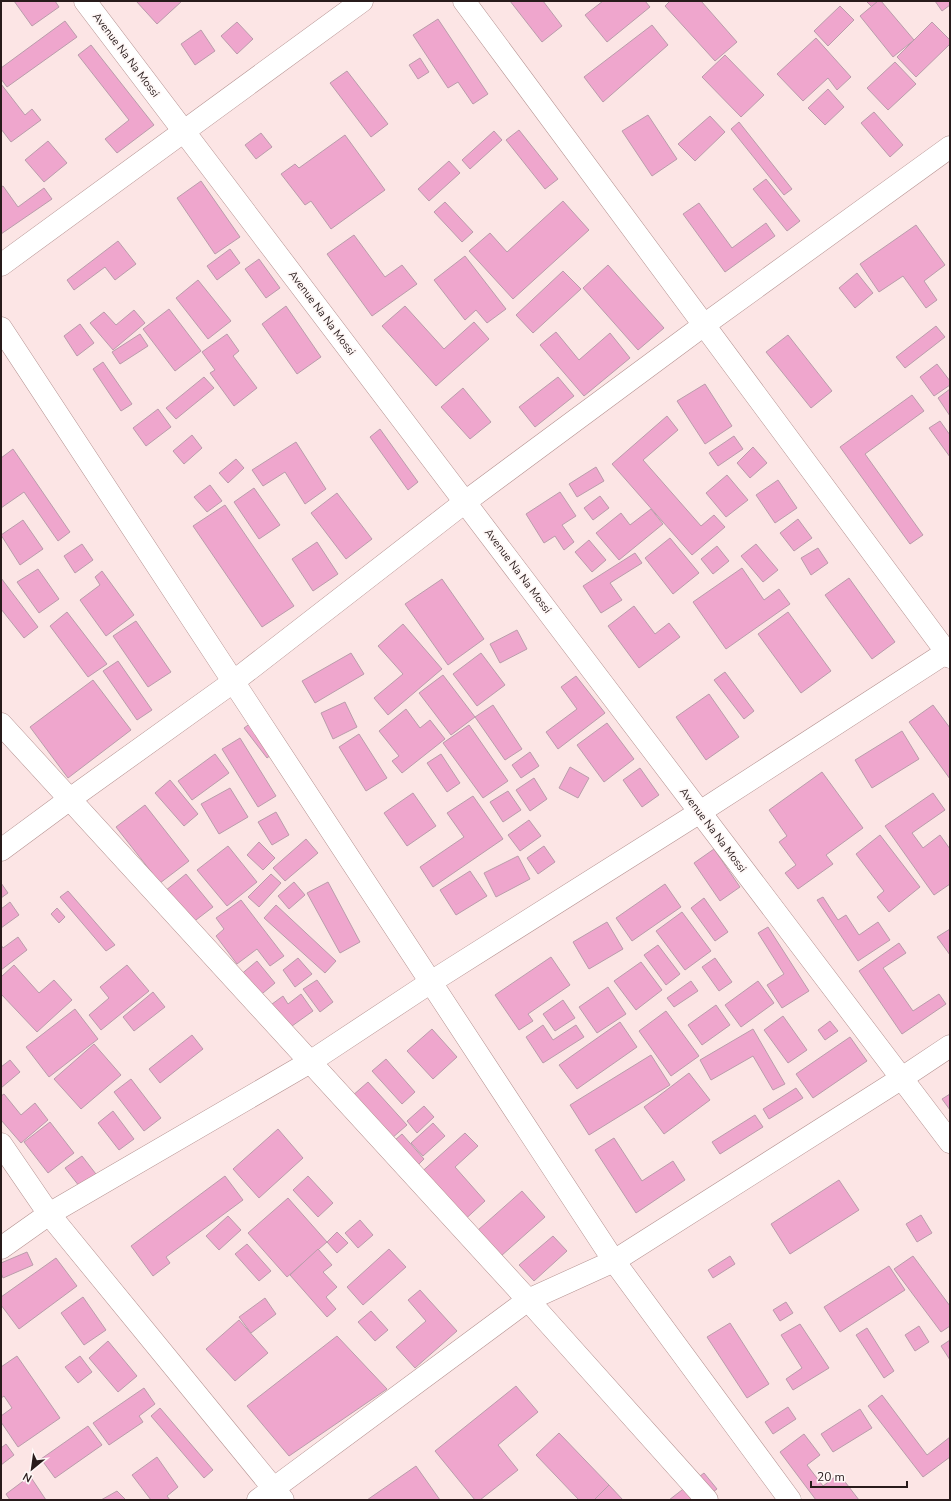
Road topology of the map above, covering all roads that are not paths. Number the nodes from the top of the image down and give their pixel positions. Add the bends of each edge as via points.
1 (85, 1) edge
2 (362, 1) edge
3 (464, 1) edge
4 (184, 131) junction
5 (950, 147) edge
6 (1, 265) edge
7 (704, 325) junction
8 (1, 328) edge
9 (465, 502) junction
10 (949, 653) edge
11 (233, 682) junction
12 (1, 724) edge
13 (70, 799) junction
14 (700, 812) junction
15 (1, 850) edge
16 (431, 982) junction
17 (950, 1046) edge
18 (310, 1062) junction
19 (902, 1078) junction
20 (950, 1142) edge
21 (1, 1144) edge
22 (49, 1214) junction
23 (1, 1248) edge
24 (614, 1261) junction
25 (528, 1300) junction
26 (271, 1497) edge
27 (707, 1500) edge
28 (790, 1500) edge

1 - 4 street, Avenue Na Na Mossi
2 - 4 street
3 - 7 street
4 - 6 street
4 - 9 street, Avenue Na Na Mossi
5 - 7 street
7 - 9 street
7 - 10 street
8 - 11 street
9 - 11 street
9 - 14 street, Avenue Na Na Mossi
10 - 14 street
11 - 13 street
11 - 16 street
12 - 13 street
13 - 15 street
13 - 18 street
14 - 16 street
14 - 19 street, Avenue Na Na Mossi
16 - 18 street
16 - 24 street
17 - 19 street
18 - 22 street
18 - 25 street
19 - 20 street, Avenue Na Na Mossi
19 - 24 street
21 - 22 street
22 - 23 street
22 - 26 street
24 - 25 street
24 - 28 street
25 - 26 street
25 - 27 street

